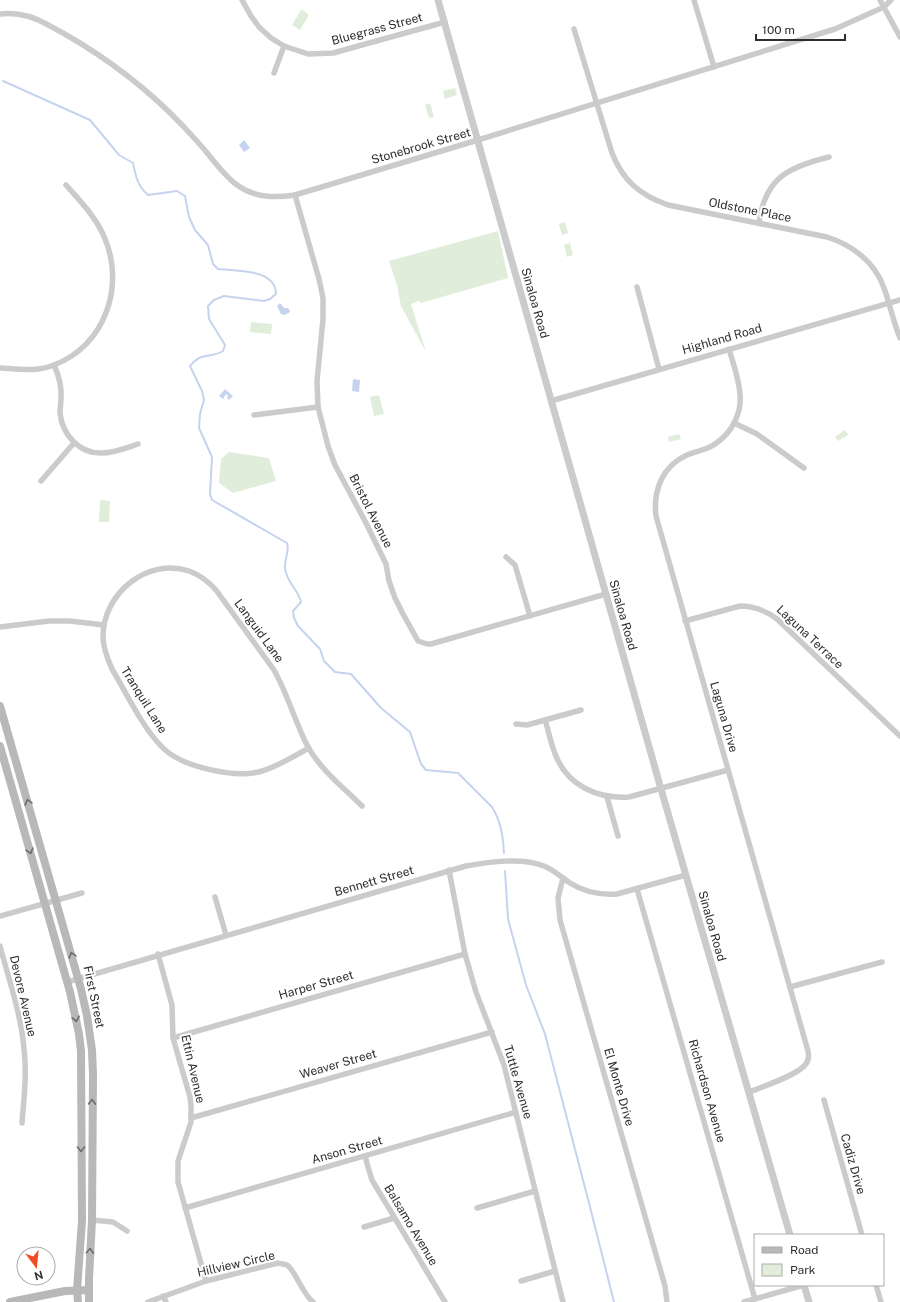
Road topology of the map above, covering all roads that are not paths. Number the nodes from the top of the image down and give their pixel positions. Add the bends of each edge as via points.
1 (242, 0) edge
2 (438, 0) edge
3 (694, 0) edge
4 (880, 0) edge
5 (891, 0) edge
6 (884, 7) junction
7 (0, 14) edge
8 (445, 22) junction
9 (574, 29) dead end
10 (900, 37) edge
11 (284, 46) junction
12 (714, 67) junction
13 (274, 73) dead end
14 (597, 103) junction
15 (478, 140) junction
16 (829, 157) dead end
17 (66, 185) dead end
18 (295, 195) junction
19 (759, 223) junction
20 (637, 287) dead end
21 (900, 300) edge
22 (889, 303) junction
23 (900, 338) edge
24 (728, 349) junction
25 (54, 365) junction
26 (0, 368) edge
27 (659, 369) junction
28 (551, 401) junction
29 (318, 407) junction
30 (254, 415) dead end
31 (734, 423) junction
32 (74, 443) junction
33 (138, 444) dead end
34 (804, 468) dead end
35 (41, 481) dead end
36 (506, 557) dead end
37 (606, 594) junction
38 (530, 616) junction
39 (685, 621) junction
40 (104, 625) junction
41 (0, 627) edge
42 (0, 706) edge
43 (581, 710) dead end
44 (545, 720) junction
45 (516, 724) dead end
46 (900, 736) edge
47 (0, 746) edge
48 (309, 748) junction
49 (728, 770) junction
50 (661, 789) junction
51 (607, 797) junction
52 (362, 806) dead end
53 (618, 836) dead end
54 (449, 870) junction
55 (686, 875) junction
56 (563, 878) junction
57 (637, 889) junction
58 (82, 893) dead end
59 (215, 897) dead end
60 (56, 900) junction
61 (45, 903) junction
62 (0, 916) edge
63 (226, 935) junction
64 (0, 946) edge
65 (158, 954) junction
66 (465, 954) junction
67 (882, 962) dead end
68 (78, 978) junction
69 (67, 982) junction
70 (790, 987) junction
71 (492, 1032) junction
72 (173, 1038) junction
73 (748, 1092) junction
74 (824, 1100) dead end
75 (516, 1112) junction
76 (191, 1118) junction
77 (22, 1123) dead end
78 (365, 1156) junction
79 (535, 1192) junction
80 (185, 1208) junction
81 (477, 1208) dead end
82 (394, 1218) junction
83 (92, 1220) junction
84 (364, 1227) dead end
85 (127, 1231) dead end
86 (790, 1234) edge
87 (862, 1234) edge
88 (555, 1271) junction
89 (206, 1281) junction
90 (521, 1281) dead end
91 (800, 1286) edge
92 (804, 1286) edge
93 (876, 1286) edge
94 (77, 1290) junction
95 (89, 1290) junction
96 (163, 1296) junction
97 (755, 1299) junction
98 (10, 1302) edge
99 (78, 1302) edge
100 (90, 1302) edge
101 (148, 1302) edge
102 (166, 1302) edge
103 (313, 1302) edge
104 (445, 1302) edge
105 (563, 1302) edge
106 (667, 1302) edge
107 (744, 1302) edge
108 (809, 1302) edge
109 (881, 1302) edge

1 - 11 street, Bluegrass Street via 259,27
2 - 8 street, Sinaloa Road
3 - 12 street
4 - 6 street
5 - 6 street, Stonebrook Street
6 - 10 street
6 - 12 street, Stonebrook Street via 835,29
7 - 18 street, Stonebrook Street via 28,16 46,23 119,70 165,108 238,186 251,193 265,196
8 - 11 street, Bluegrass Street via 333,53 308,54
8 - 15 street, Sinaloa Road
9 - 14 street, Oldstone Place
11 - 13 street
12 - 14 street, Stonebrook Street
14 - 15 street, Stonebrook Street
14 - 19 street, Oldstone Place via 616,163 640,192 668,205
15 - 18 street, Stonebrook Street
15 - 28 street, Sinaloa Road
16 - 19 street via 800,165 779,178 765,199
17 - 25 street via 95,220 104,236 112,260 113,284 107,311 95,333 77,352
18 - 29 street, Bristol Avenue via 322,298
19 - 22 street, Oldstone Place via 827,237 850,247 876,272
20 - 27 street
21 - 22 street, Highland Road
22 - 23 street, Oldstone Place
22 - 24 street, Highland Road
24 - 27 street, Highland Road
24 - 31 street, Laguna Drive via 740,394
25 - 26 street via 32,369
25 - 32 street via 61,386 61,421
27 - 28 street, Highland Road
28 - 37 street, Sinaloa Road
29 - 30 street
29 - 38 street, Bristol Avenue via 335,465 373,536 386,564 395,598 418,641 431,644
31 - 34 street via 757,434
31 - 39 street, Laguna Drive via 726,435 715,444 686,455 673,464 656,490 656,516
32 - 33 street via 87,450 101,453
32 - 35 street
36 - 38 street via 515,565
37 - 38 street, Bristol Avenue
37 - 50 street, Sinaloa Road
39 - 46 street, Laguna Terrace via 740,606 764,610 777,619
39 - 49 street, Laguna Drive
40 - 41 street via 49,621
40 - 48 street, Tranquil Lane via 104,648 112,669 152,735 175,757 199,767 249,773 273,768
40 - 48 street, Languid Lane via 116,596 141,575 173,568 188,570 201,576 216,590 274,670
60 -> 42 main road, First Street
43 - 44 street
44 - 45 street via 527,725
44 - 51 street via 556,756 566,773 585,789
47 -> 61 main road, First Street
48 - 52 street, Languid Lane via 326,772
49 - 50 street
49 - 70 street, Laguna Drive
50 - 51 street via 628,797
50 - 55 street, Sinaloa Road
51 - 53 street
54 - 56 street, Bennett Street via 480,864 522,861 544,866
54 - 63 street, Bennett Street
54 - 66 street, Tuttle Avenue
55 - 57 street, Bennett Street
55 - 73 street, Sinaloa Road
56 - 57 street, Bennett Street via 580,888 598,894 617,894
56 - 106 street, El Monte Drive via 558,898 560,920 665,1286
57 - 97 street, Richardson Avenue
58 - 60 street
59 - 63 street
60 - 61 street
68 -> 60 main road, First Street
61 - 62 street
61 - 69 main road, First Street
63 - 65 street, Bennett Street
64 - 77 street, Devore Avenue via 18,1010 24,1049 25,1090
65 - 68 street, Bennett Street
65 - 72 street, Ettin Avenue via 172,1005
66 - 71 street, Tuttle Avenue via 476,992
66 - 72 street, Harper Street
67 - 70 street
68 - 69 street, Bennett Street
83 -> 68 main road, First Street via 92,1050
69 -> 94 main road, First Street via 81,1051 82,1221
70 - 73 street, Laguna Drive via 808,1051 808,1060 802,1068
71 - 75 street, Tuttle Avenue via 504,1065
71 - 76 street, Weaver Street
72 - 76 street, Ettin Avenue via 190,1097
73 - 86 street, Sinaloa Road
74 - 87 street, Cadiz Drive
75 - 78 street, Anson Street
75 - 79 street, Tuttle Avenue
76 - 80 street, Ettin Avenue via 177,1171
78 - 80 street, Anson Street
78 - 82 street, Balsamo Avenue via 372,1180
79 - 81 street
79 - 88 street, Tuttle Avenue
80 - 89 street, Ettin Avenue
82 - 84 street
82 - 104 street, Balsamo Avenue
83 - 85 street via 114,1222
95 -> 83 main road, First Street
88 - 90 street
88 - 105 street, Tuttle Avenue
89 - 96 street, Hillview Circle
89 - 103 street, Hillview Circle via 264,1266 283,1264 291,1269 304,1293
91 - 97 street
92 - 108 street
93 - 109 street
94 - 95 main road
94 - 98 main road
94 - 99 main road, First Street
95 - 100 main road, First Street
96 - 101 street, Hillview Circle
96 - 102 street
97 - 107 street

